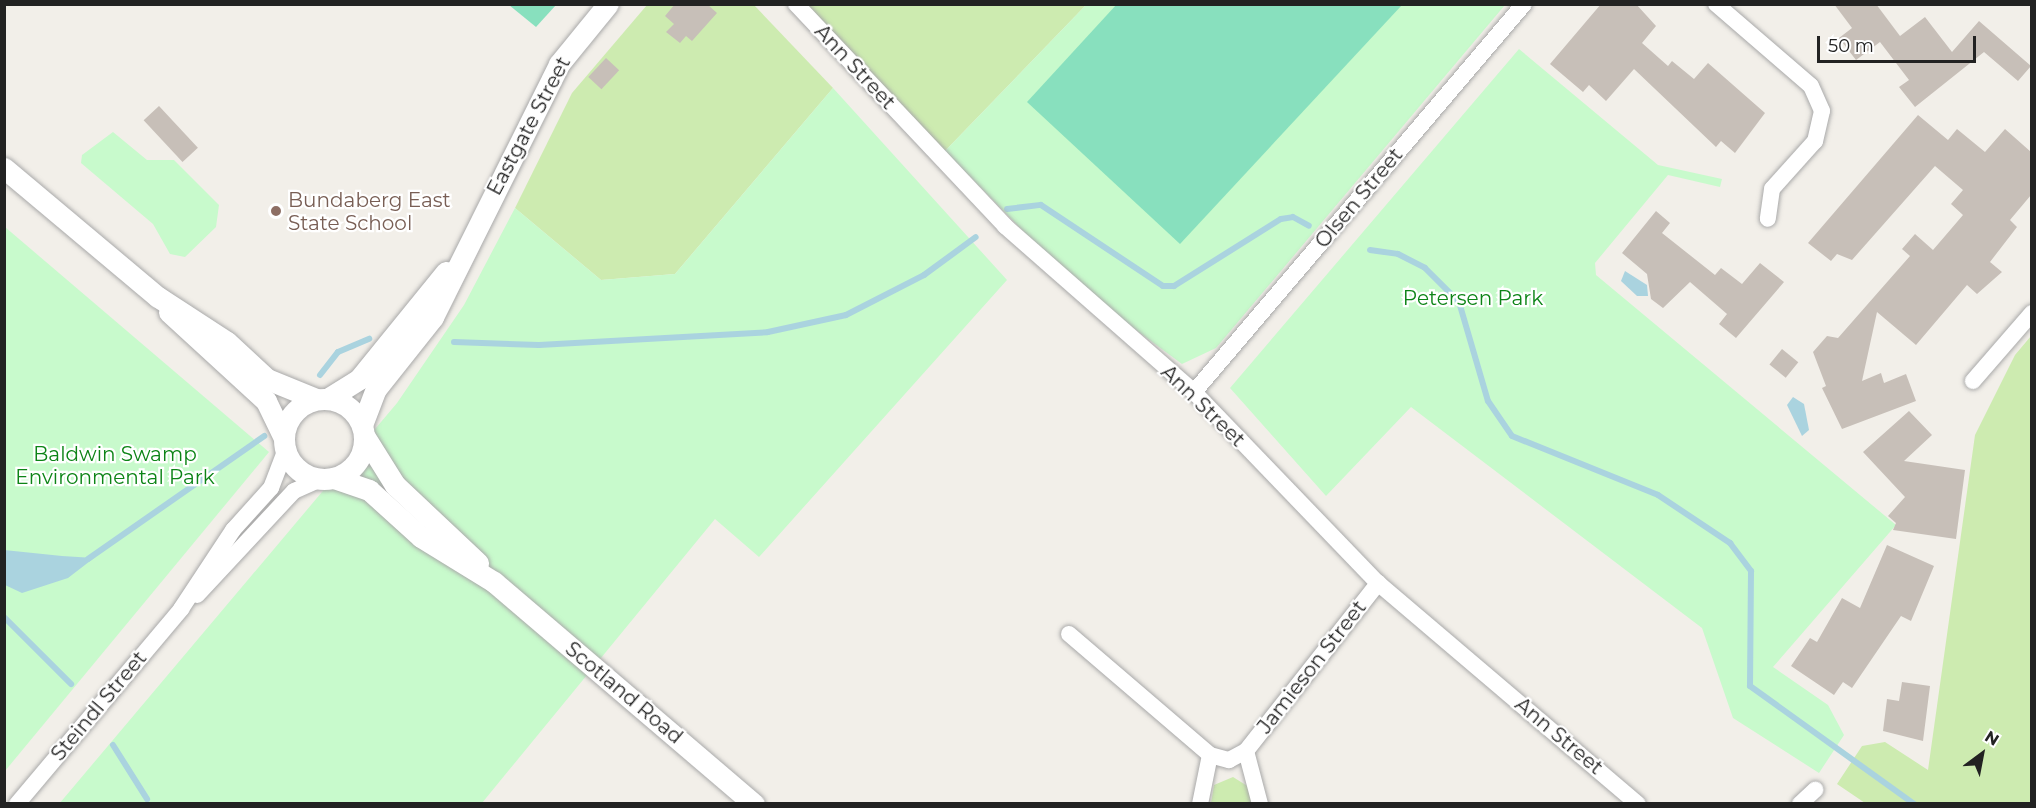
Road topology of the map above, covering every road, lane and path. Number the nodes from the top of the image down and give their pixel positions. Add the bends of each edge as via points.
1 (608, 4) edge
2 (796, 4) edge
3 (1524, 4) edge
4 (1716, 4) edge
5 (4, 168) edge
6 (1768, 219) dead end
7 (462, 254) junction
8 (158, 297) junction
9 (2031, 313) edge
10 (1973, 381) dead end
11 (1194, 392) junction
12 (323, 398) junction
13 (364, 431) junction
14 (284, 445) junction
15 (328, 479) junction
16 (494, 582) junction
17 (1378, 584) junction
18 (181, 609) junction
19 (1069, 634) dead end
20 (1246, 751) junction
21 (1210, 755) junction
22 (1815, 790) dead end
23 (1620, 798) edge
24 (17, 804) edge
25 (754, 804) edge
26 (1200, 804) edge
27 (1260, 804) edge
28 (1638, 804) edge
29 (1800, 804) edge

1 - 7 street, Eastgate Street via 559,64
2 - 11 street, Ann Street via 1005,226
3 - 11 street, Olsen Street
4 - 6 street via 1805,81 1822,111 1815,141 1772,189
5 - 8 street
7 - 12 street, Eastgate Street via 358,379
7 - 13 street, Eastgate Street via 433,317 376,389
8 - 12 street via 226,342 275,385
8 - 14 street via 196,342 266,401
9 - 10 street
11 - 17 street, Ann Street
12 - 13 street via 349,407
12 - 14 street via 292,412
13 - 15 street via 357,463
13 - 16 street, Scotland Road via 395,485 453,534
14 - 15 street via 299,471
14 - 18 street, Steindl Street via 271,488 233,530
15 - 16 street, Scotland Road via 369,490 421,537
15 - 18 street, Steindl Street via 294,491 227,568
16 - 25 street, Scotland Road
17 - 20 street, Jamieson Street
17 - 23 street, Ann Street
18 - 24 street, Steindl Street
19 - 21 street
20 - 21 street, Jamieson Street via 1229,760
20 - 27 street, Jamieson Street
21 - 26 street
22 - 29 street
23 - 28 street, Ann Street

